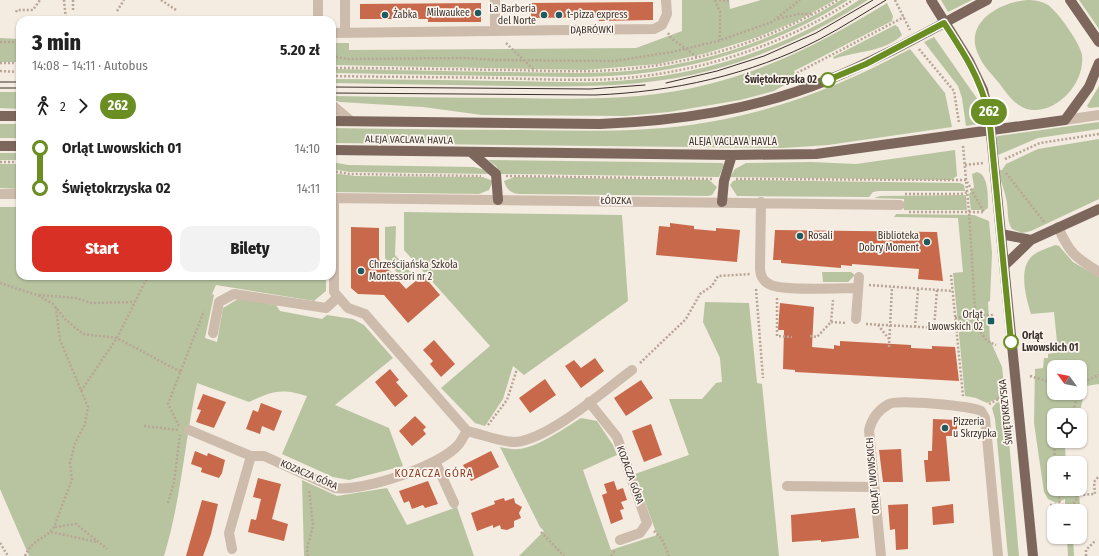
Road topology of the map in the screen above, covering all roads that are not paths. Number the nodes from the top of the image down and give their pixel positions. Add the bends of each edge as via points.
1 (318, 0) edge
2 (345, 0) edge
3 (495, 0) edge
4 (666, 0) edge
5 (932, 0) edge
6 (987, 0) edge
7 (1070, 0) edge
8 (318, 16) edge
9 (944, 23) junction
10 (495, 31) junction
11 (336, 33) edge
12 (345, 33) junction
13 (1099, 42) edge
14 (1099, 63) edge
15 (336, 109) edge
16 (1099, 115) edge
17 (0, 116) edge
18 (16, 116) edge
19 (1065, 120) junction
20 (336, 121) edge
21 (351, 121) junction
22 (991, 130) junction
23 (0, 146) edge
24 (16, 146) edge
25 (336, 150) edge
26 (472, 153) junction
27 (732, 155) junction
28 (0, 194) edge
29 (16, 194) edge
30 (336, 198) edge
31 (498, 200) junction
32 (722, 202) junction
33 (761, 202) junction
34 (898, 205) road end
35 (1099, 209) edge
36 (1058, 228) junction
37 (1001, 234) junction
38 (1031, 240) junction
39 (1004, 266) junction
40 (1099, 272) edge
41 (334, 280) edge
42 (338, 297) junction
43 (856, 322) road end
44 (213, 333) dead end
45 (632, 370) road end
46 (589, 402) junction
47 (185, 430) road end
48 (467, 431) junction
49 (251, 456) junction
50 (435, 461) junction
51 (786, 486) dead end
52 (874, 487) junction
53 (454, 503) dead end
54 (620, 540) dead end
55 (232, 549) dead end
56 (881, 556) edge
57 (998, 556) edge
58 (1033, 556) edge

1 - 8 street
2 - 12 street
3 - 10 street
4 - 10 street, DĄBRÓWKI via 667,14 662,25 654,29
5 - 9 main road, ŚWIĘTOKRZYSKA
6 - 9 main road, ALEJA VACLAVA HAVLA
7 - 13 main road
9 - 21 main road, ALEJA VACLAVA HAVLA via 866,64 794,93 757,104 680,119 600,124
9 - 22 main road, ŚWIĘTOKRZYSKA via 969,61 983,90
10 - 12 street, DĄBRÓWKI
11 - 12 street, DĄBRÓWKI
14 - 19 main road via 1088,88
15 - 21 street
16 - 19 street
17 - 18 main road
19 - 22 main road, ALEJA VACLAVA HAVLA
20 - 21 main road, ALEJA VACLAVA HAVLA
22 - 27 main road, ALEJA VACLAVA HAVLA via 816,154
22 - 37 main road, ŚWIĘTOKRZYSKA via 997,162
23 - 24 main road
25 - 26 main road, ALEJA VACLAVA HAVLA
26 - 27 main road, ALEJA VACLAVA HAVLA
26 - 31 main road via 497,177
27 - 32 main road via 724,181
28 - 29 street
30 - 31 street, ŁÓDZKA
31 - 32 street, ŁÓDZKA
32 - 33 street, ŁÓDZKA
33 - 34 street, ŁÓDZKA
33 - 43 street via 760,268 766,283 782,288 859,283
35 - 36 main road
36 - 38 main road
36 - 40 street via 1067,249 1074,257
37 - 38 main road
37 - 39 main road, ŚWIĘTOKRZYSKA
38 - 39 main road
39 - 58 main road, ŚWIĘTOKRZYSKA
41 - 42 street via 334,292
42 - 44 street via 326,308 234,294 219,302
42 - 48 street via 348,308 364,314
45 - 46 street
46 - 48 street via 552,427 514,442
46 - 54 street, KOZACZA GÓRA via 617,437 647,523 640,533
47 - 49 street, KOZACZA GÓRA
48 - 50 street, KOZACZA GÓRA via 459,445
49 - 50 street, KOZACZA GÓRA via 264,456 335,488 353,488 405,475
49 - 55 street via 228,533
50 - 53 street
51 - 52 street
52 - 56 street, ORLĄT LWOWSKICH
52 - 57 street, ORLĄT LWOWSKICH via 869,430 871,421 890,403 985,407

